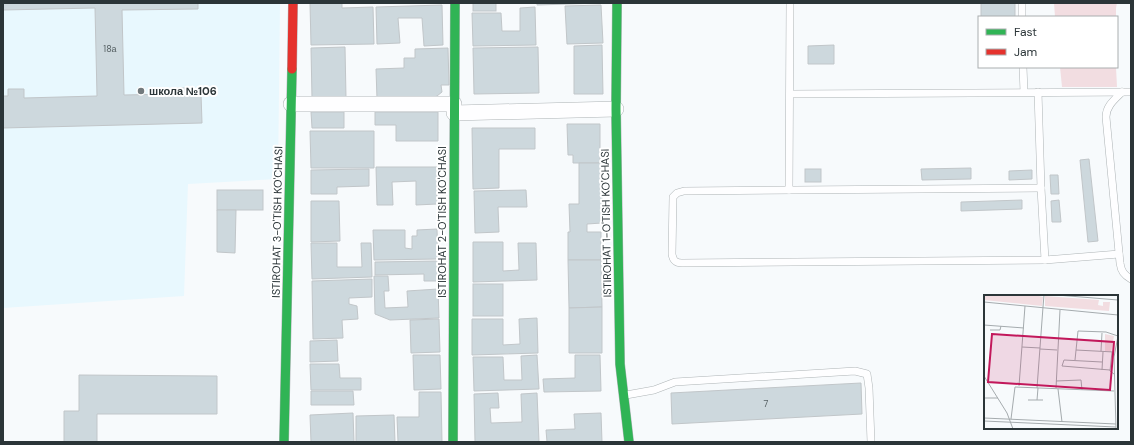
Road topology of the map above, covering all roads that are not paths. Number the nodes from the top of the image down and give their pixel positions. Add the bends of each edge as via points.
1 (293, 3) edge
2 (455, 3) edge
3 (617, 3) edge
4 (790, 3) edge
5 (1022, 3) edge
6 (1022, 16) edge
7 (1023, 68) edge
8 (1024, 92) junction
9 (1038, 92) junction
10 (1122, 92) junction
11 (1131, 92) edge
12 (790, 94) junction
13 (291, 104) junction
14 (454, 108) junction
15 (616, 109) junction
16 (1041, 188) junction
17 (789, 190) junction
18 (1119, 254) junction
19 (1045, 260) junction
20 (1131, 279) edge
21 (623, 396) junction
22 (284, 442) edge
23 (453, 442) edge
24 (628, 442) edge
25 (871, 442) edge

1 - 13 street, ISTIROHAT 3-O'TISH KO'CHASI
2 - 14 street, ISTIROHAT 2-O'TISH KO'CHASI
3 - 15 street, ISTIROHAT 1-O'TISH KO'CHASI
4 - 12 lane
5 - 6 lane
7 - 8 lane
8 - 9 lane
8 - 12 lane
9 - 10 lane
9 - 16 lane
10 - 11 lane
10 - 18 lane via 1106,112
12 - 17 lane
13 - 14 street
13 - 22 street, ISTIROHAT 3-O'TISH KO'CHASI
14 - 15 street
14 - 23 street, ISTIROHAT 2-O'TISH KO'CHASI
15 - 21 street, ISTIROHAT 1-O'TISH KO'CHASI via 620,364
16 - 17 lane
16 - 19 lane
17 - 19 lane via 677,193 672,202 673,259 677,263
18 - 19 lane
18 - 20 lane via 1121,269
21 - 24 street, ISTIROHAT 1-O'TISH KO'CHASI
21 - 25 lane via 654,390 675,382 855,371 867,374

